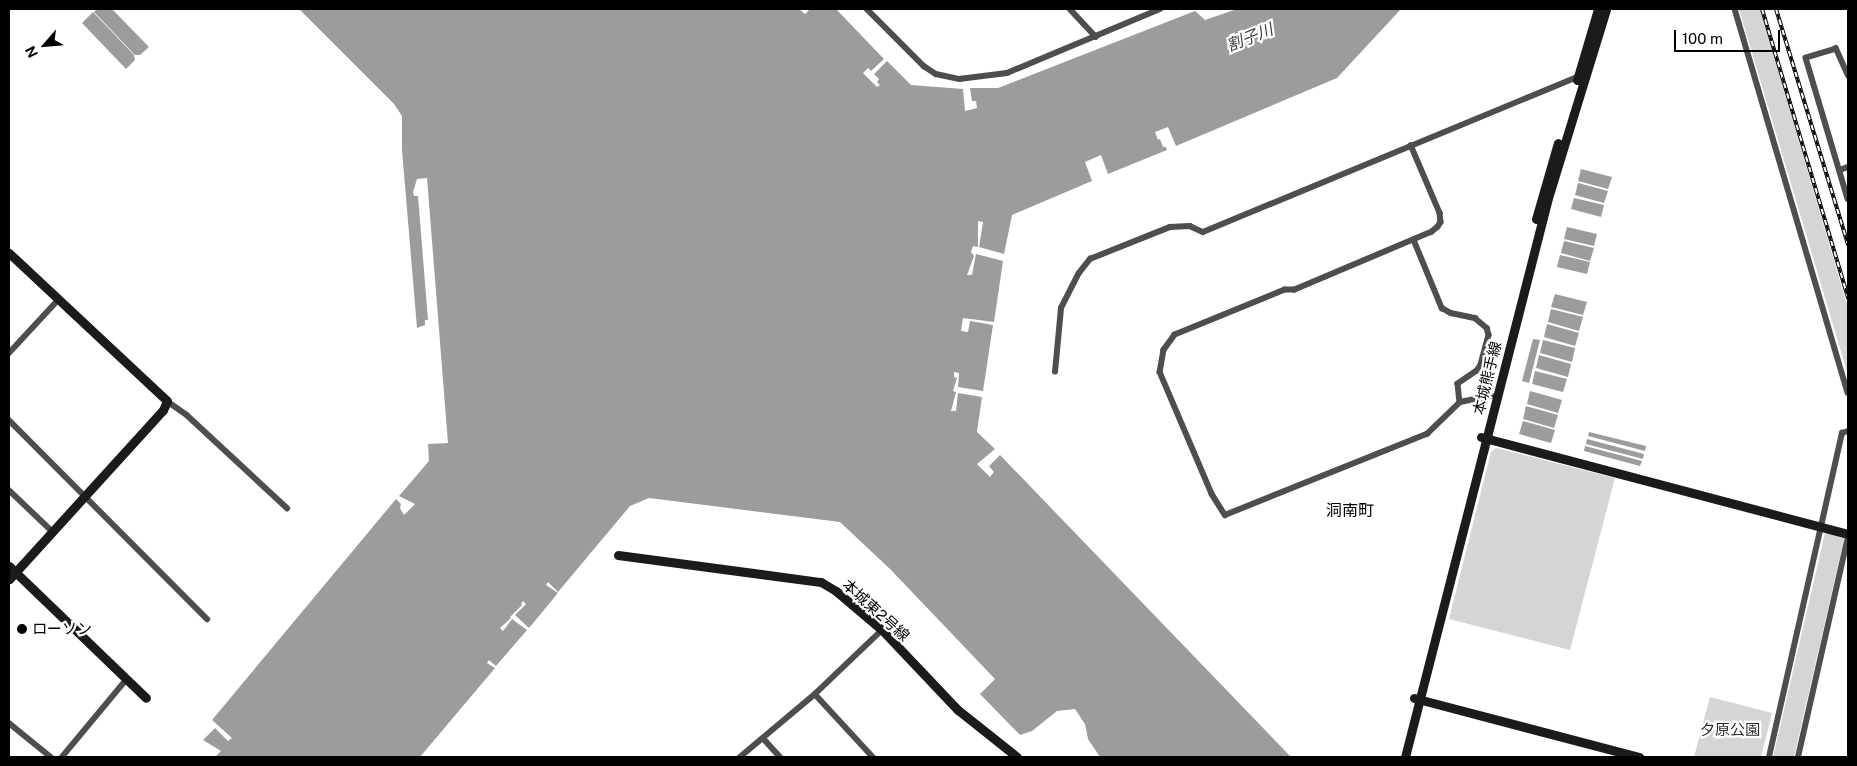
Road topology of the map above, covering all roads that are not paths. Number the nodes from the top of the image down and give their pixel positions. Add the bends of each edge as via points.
1 (867, 9) edge
2 (1070, 9) edge
3 (1160, 9) edge
4 (1598, 9) edge
5 (1606, 9) edge
6 (1735, 9) edge
7 (1096, 37) junction
8 (1582, 76) junction
9 (1848, 76) edge
10 (1411, 146) junction
11 (1848, 167) edge
12 (1840, 170) junction
13 (1848, 199) edge
14 (1414, 240) junction
15 (9, 253) edge
16 (58, 300) junction
17 (9, 353) edge
18 (1055, 372) dead end
19 (1848, 393) edge
20 (1491, 396) junction
21 (167, 401) junction
22 (1460, 402) junction
23 (9, 420) edge
24 (1848, 431) edge
25 (1483, 437) junction
26 (9, 490) edge
27 (86, 495) junction
28 (287, 508) dead end
29 (1822, 526) junction
30 (52, 532) junction
31 (1848, 535) edge
32 (618, 555) dead end
33 (11, 572) edge
34 (207, 619) dead end
35 (882, 630) junction
36 (126, 680) junction
37 (815, 694) junction
38 (146, 698) dead end
39 (1416, 699) junction
40 (9, 723) edge
41 (764, 739) junction
42 (51, 757) edge
43 (62, 757) edge
44 (740, 757) edge
45 (780, 757) edge
46 (873, 757) edge
47 (1017, 757) edge
48 (1398, 757) edge
49 (1405, 757) edge
50 (1639, 757) edge
51 (1770, 757) edge
52 (1798, 757) edge

1 - 7 street via 924,66 936,74 959,80 1007,73
2 - 7 street
3 - 7 street
4 - 8 street, 本城熊手線
5 - 8 street, 本城熊手線
6 - 19 street
8 - 10 street
8 - 20 street, 本城熊手線 via 1542,196
8 - 25 street, 本城熊手線
9 - 12 street via 1836,49 1806,58
10 - 14 street via 1440,212 1441,222 1432,232
10 - 18 street via 1203,232 1190,226 1170,227 1090,259 1061,308
11 - 12 street
12 - 13 street
14 - 22 street via 1442,308 1475,318 1487,328 1489,335 1481,365 1458,384
14 - 22 street via 1295,290 1285,290 1175,335 1164,350 1160,372 1212,494 1225,515 1427,434
15 - 16 street
16 - 17 street
16 - 21 street
20 - 22 street
20 - 25 street, 本城熊手線
21 - 27 street via 163,410
21 - 28 street via 187,414
23 - 27 street
24 - 29 street via 1842,433
25 - 29 street
25 - 39 street, 本城熊手線
26 - 30 street
27 - 30 street
27 - 34 street
29 - 31 street
29 - 51 street
30 - 33 street
31 - 52 street
32 - 35 street, 本城東2号線 via 821,582
33 - 36 street
35 - 37 street
35 - 47 street, 本城東2号線 via 958,710
36 - 38 street
36 - 43 street
37 - 41 street
37 - 46 street
39 - 48 street, 本城熊手線
39 - 49 street, 本城熊手線
39 - 50 street
40 - 42 street
41 - 44 street
41 - 45 street

